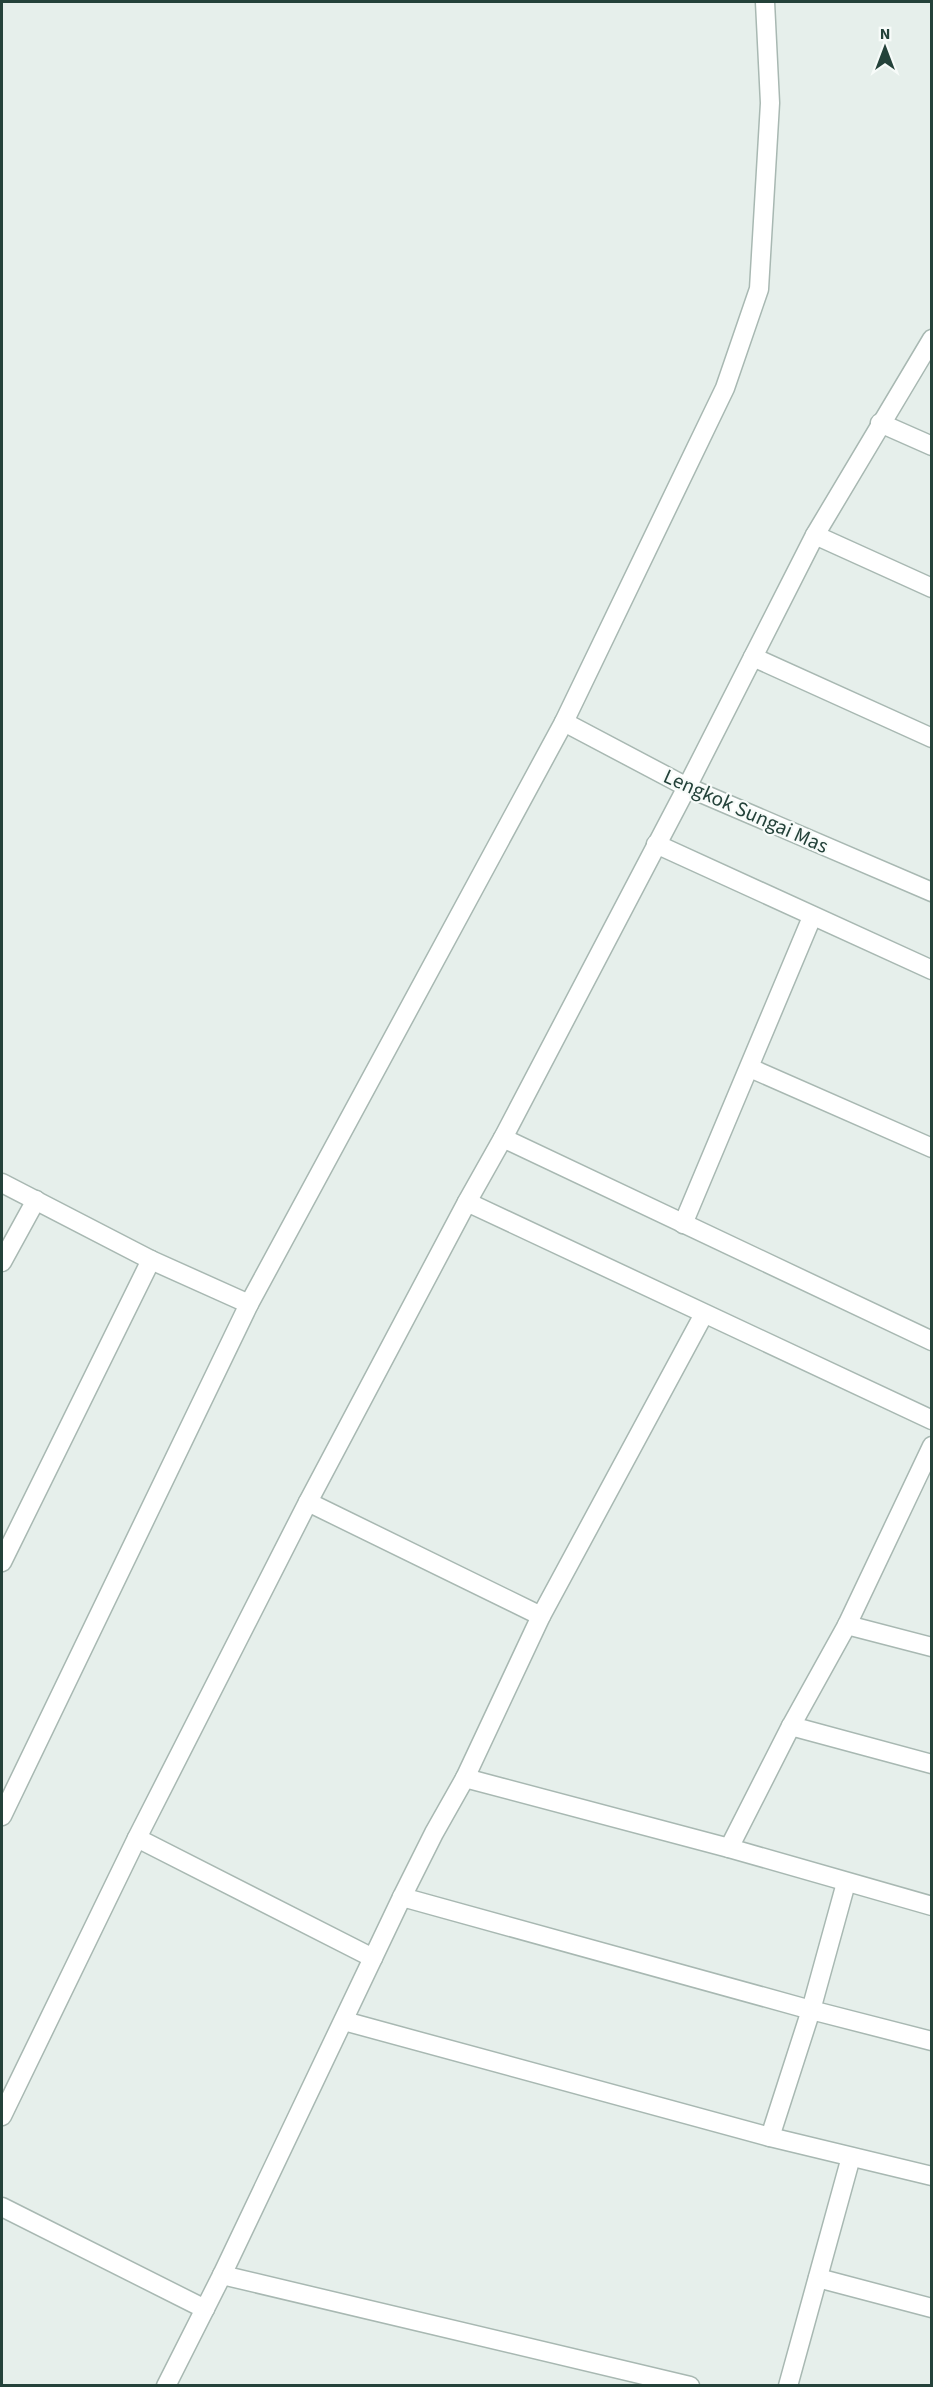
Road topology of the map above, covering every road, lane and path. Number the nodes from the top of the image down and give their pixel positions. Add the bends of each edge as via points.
1 (765, 2) edge
2 (932, 339) edge
3 (880, 423) junction
4 (932, 446) edge
5 (815, 535) junction
6 (932, 588) edge
7 (753, 657) junction
8 (564, 722) junction
9 (932, 738) edge
10 (687, 787) junction
11 (656, 844) junction
12 (932, 892) edge
13 (812, 917) junction
14 (932, 970) edge
15 (750, 1068) junction
16 (503, 1138) junction
17 (932, 1148) edge
18 (2, 1183) edge
19 (36, 1200) junction
20 (467, 1202) junction
21 (683, 1224) junction
22 (151, 1260) junction
23 (2, 1262) edge
24 (249, 1304) junction
25 (705, 1314) junction
26 (932, 1341) edge
27 (932, 1420) edge
28 (932, 1446) edge
29 (308, 1502) junction
30 (2, 1562) edge
31 (541, 1616) junction
32 (847, 1625) junction
33 (932, 1647) edge
34 (791, 1726) junction
35 (932, 1764) edge
36 (465, 1778) junction
37 (2, 1816) edge
38 (137, 1838) junction
39 (729, 1848) junction
40 (846, 1883) junction
41 (402, 1897) junction
42 (932, 1906) edge
43 (373, 1958) junction
44 (811, 2010) junction
45 (344, 2021) junction
46 (932, 2041) edge
47 (2, 2116) edge
48 (770, 2137) junction
49 (852, 2157) junction
50 (932, 2176) edge
51 (2, 2207) edge
52 (222, 2276) junction
53 (818, 2278) junction
54 (932, 2308) edge
55 (205, 2309) junction
56 (166, 2385) edge
57 (690, 2385) edge
58 (788, 2385) edge

1 - 8 street via 770,103 759,289 725,388
2 - 3 street
3 - 4 street
3 - 5 street
5 - 6 street
5 - 7 street
7 - 9 street
7 - 10 street
8 - 10 street, Lengkok Sungai Mas
8 - 24 street
10 - 11 street
10 - 12 street, Lengkok Sungai Mas
11 - 13 street
11 - 16 street
13 - 14 street
13 - 15 street
15 - 17 street
15 - 21 street
16 - 20 street
16 - 21 street
18 - 19 street
19 - 22 street
19 - 23 street
20 - 25 street
20 - 29 street
21 - 26 street
22 - 24 street
22 - 30 street
24 - 37 street
25 - 27 street
25 - 31 street
28 - 32 street
29 - 31 street
29 - 38 street
31 - 36 street
32 - 33 street
32 - 34 street
34 - 35 street
34 - 39 street
36 - 39 street
36 - 41 street
38 - 43 street
38 - 47 street
39 - 40 street
40 - 42 street
40 - 44 street
41 - 43 street
41 - 44 street
43 - 45 street
44 - 46 street
44 - 48 street
45 - 48 street
45 - 52 street
48 - 49 street
49 - 50 street
49 - 53 street
51 - 55 street
52 - 55 street
52 - 57 street
53 - 54 street
53 - 58 street
55 - 56 street

